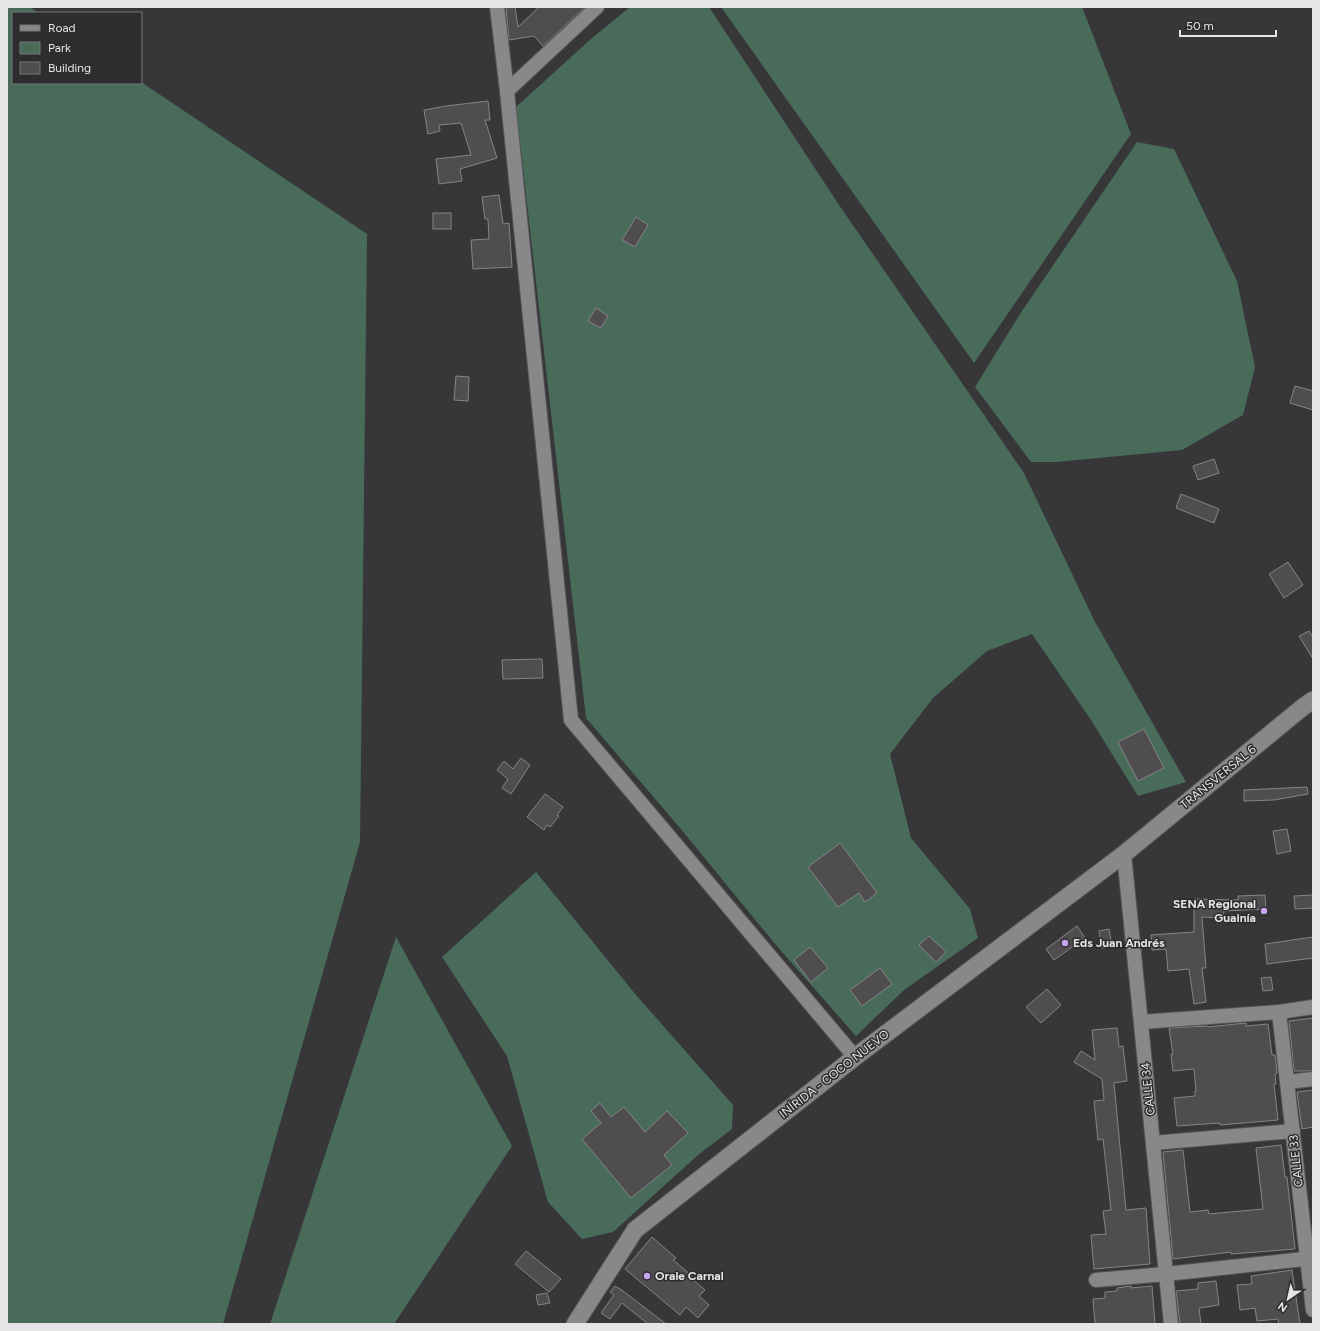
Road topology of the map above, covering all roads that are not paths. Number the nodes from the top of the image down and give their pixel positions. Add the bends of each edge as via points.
1 (497, 7) edge
2 (597, 7) edge
3 (507, 91) junction
4 (1313, 700) edge
5 (1124, 854) junction
6 (1313, 1007) edge
7 (1279, 1012) junction
8 (1141, 1022) junction
9 (855, 1057) junction
10 (1313, 1078) edge
11 (1287, 1082) junction
12 (1293, 1131) junction
13 (1153, 1143) junction
14 (1310, 1258) edge
15 (1166, 1274) junction
16 (1096, 1280) dead end
17 (1313, 1310) edge
18 (575, 1324) edge
19 (1171, 1324) edge

1 - 3 street
2 - 3 street
3 - 9 street via 571,720
4 - 5 street, TRANSVERSAL 6
5 - 8 street, CALLE 34
5 - 9 street, INÍRIDA - COCO NUEVO
6 - 7 street
7 - 8 street
7 - 11 street, CALLE 33
8 - 13 street, CALLE 34
9 - 18 street, INÍRIDA - COCO NUEVO via 635,1230
10 - 11 street
11 - 12 street, CALLE 33
12 - 13 street
12 - 14 street, CALLE 33
13 - 15 street, CALLE 34
14 - 15 street
14 - 17 street, CALLE 33
15 - 16 street
15 - 19 street, CALLE 34

